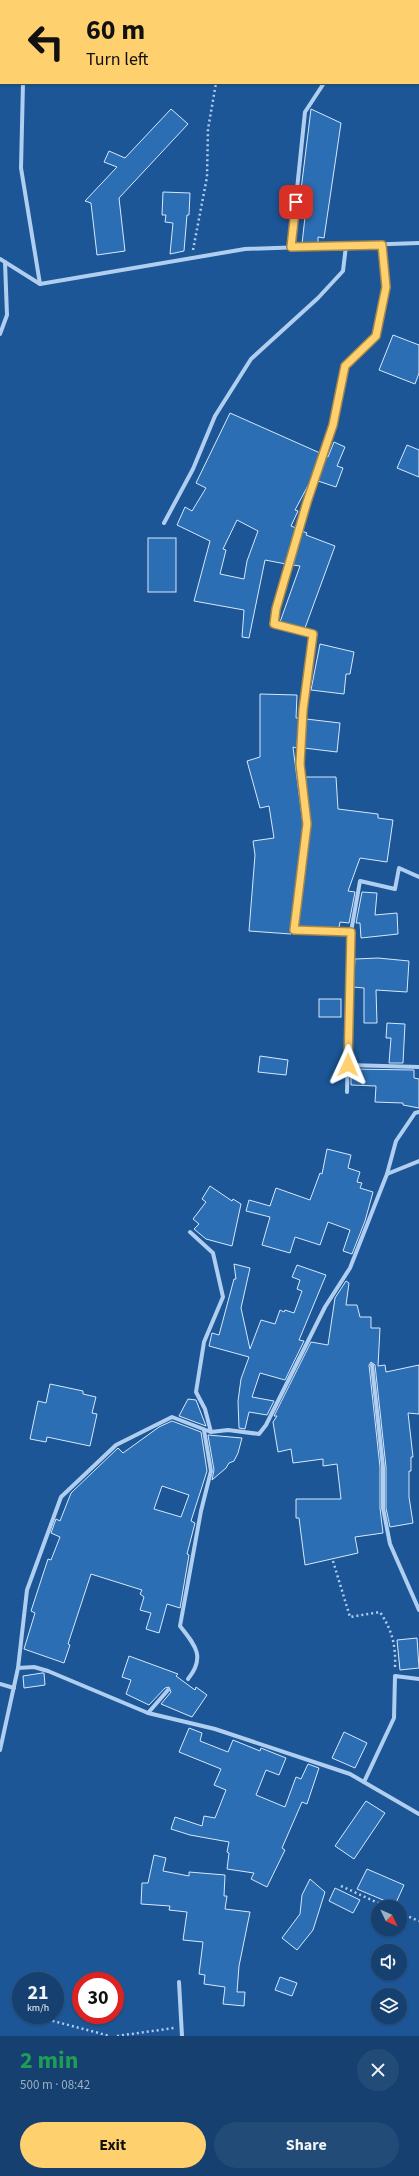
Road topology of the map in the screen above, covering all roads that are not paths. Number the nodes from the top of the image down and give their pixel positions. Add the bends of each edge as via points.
1 (23, 84) edge
2 (323, 84) edge
3 (419, 243) edge
4 (382, 245) junction
5 (346, 246) junction
6 (291, 247) junction
7 (0, 259) edge
8 (5, 262) junction
9 (40, 284) junction
10 (0, 334) edge
11 (164, 523) dead end
12 (419, 877) edge
13 (351, 932) junction
14 (348, 1065) junction
15 (419, 1067) edge
16 (347, 1092) dead end
17 (419, 1112) edge
18 (419, 1161) edge
19 (387, 1174) junction
20 (190, 1232) dead end
21 (372, 1365) dead end
22 (204, 1430) junction
23 (211, 1432) junction
24 (419, 1610) edge
25 (18, 1668) junction
26 (188, 1679) dead end
27 (419, 1679) edge
28 (0, 1684) edge
29 (14, 1688) junction
30 (168, 1690) dead end
31 (148, 1713) junction
32 (0, 1750) edge
33 (364, 1782) junction
34 (419, 1814) edge
35 (179, 1982) dead end
36 (182, 2036) edge

1 - 9 street via 21,168
2 - 6 street via 305,112
3 - 4 street
4 - 5 street
4 - 13 street via 386,287 376,336 345,366 333,425 307,502 274,624 313,634 303,710 300,764 307,824 294,930
5 - 6 street
5 - 11 street via 343,271 318,298 251,359 215,416 193,469
6 - 9 street via 245,248
7 - 8 street
8 - 9 street
8 - 10 street via 7,315
12 - 13 street via 399,868 395,889 360,880
13 - 14 street
14 - 15 street
14 - 16 street
17 - 19 street via 415,1113 396,1141
18 - 19 street
19 - 23 street via 350,1268 325,1306 266,1425 258,1434 228,1430
20 - 23 street via 213,1253 222,1297 204,1342 196,1392 205,1409
21 - 24 street via 383,1467 383,1508 390,1544
22 - 23 street
22 - 25 street via 172,1417 116,1445 61,1497 27,1590
22 - 26 street via 211,1471 200,1511 180,1626 192,1641 199,1659 196,1669
25 - 29 street
25 - 31 street via 34,1667 48,1671
27 - 33 street via 394,1676 394,1718
28 - 29 street
29 - 32 street
30 - 31 street
31 - 33 street via 215,1729 350,1774
33 - 34 street
35 - 36 street

